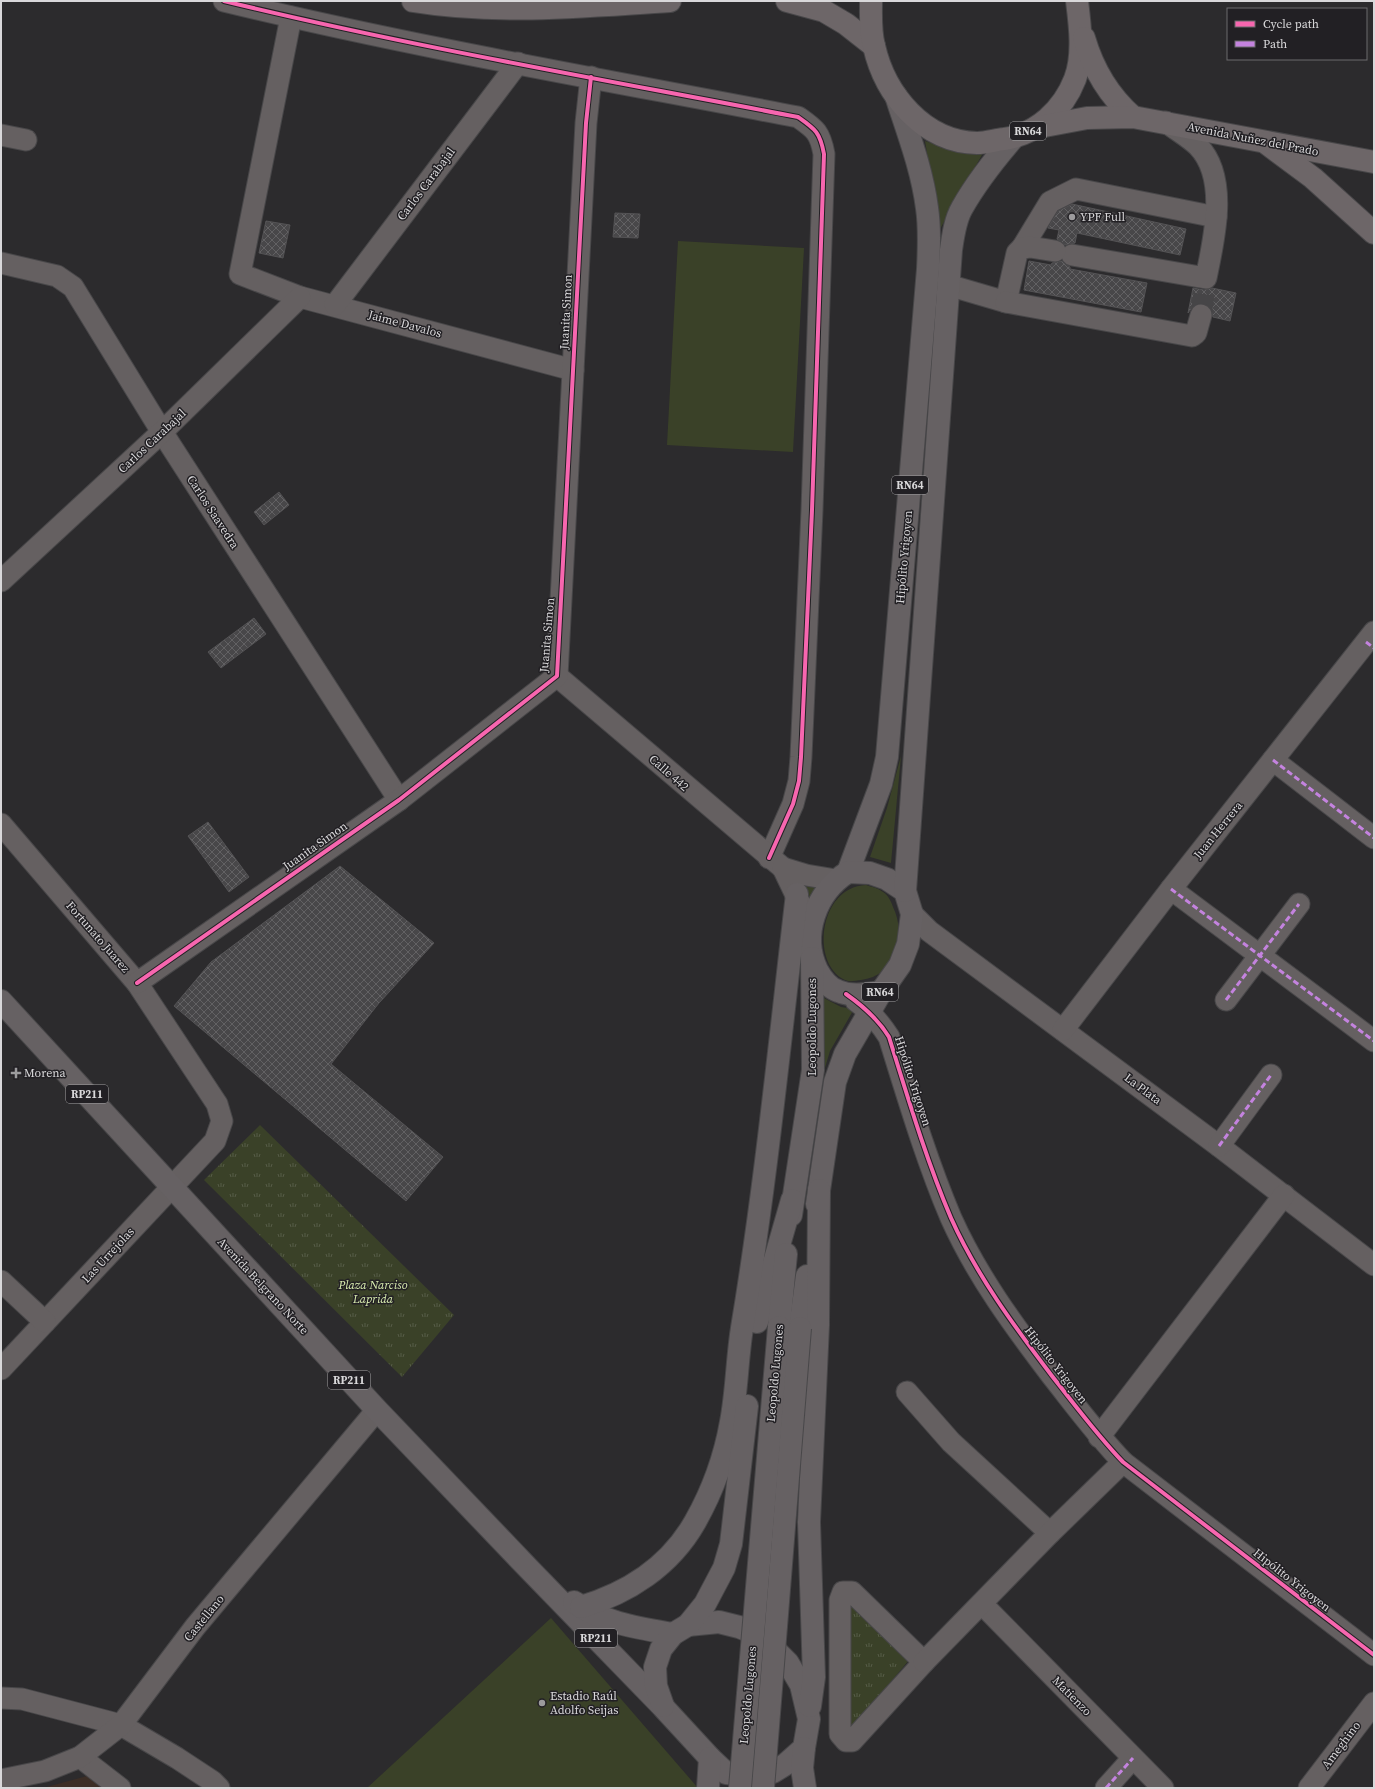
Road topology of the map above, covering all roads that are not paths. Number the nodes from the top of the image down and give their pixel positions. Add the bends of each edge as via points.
1 (224, 1) edge
2 (413, 1) edge
3 (670, 1) edge
4 (787, 1) edge
5 (871, 1) edge
6 (1077, 1) edge
7 (291, 17) junction
8 (1080, 23) junction
9 (874, 46) junction
10 (518, 63) junction
11 (591, 78) junction
12 (896, 96) junction
13 (1132, 117) junction
14 (1166, 122) junction
15 (1038, 128) junction
16 (1, 135) edge
17 (1014, 138) junction
18 (26, 140) dead end
19 (1262, 140) junction
20 (1374, 162) edge
21 (1216, 217) junction
22 (1374, 233) edge
23 (1022, 248) junction
24 (1, 263) edge
25 (948, 284) junction
26 (300, 297) junction
27 (1006, 302) junction
28 (335, 305) junction
29 (1201, 315) tunnel mouth
30 (573, 370) junction
31 (162, 432) junction
32 (1, 581) edge
33 (1371, 640) edge
34 (557, 676) junction
35 (1273, 760) junction
36 (398, 800) junction
37 (1, 824) edge
38 (1374, 838) edge
39 (776, 863) junction
40 (842, 876) junction
41 (1171, 889) junction
42 (905, 891) junction
43 (797, 894) junction
44 (1299, 904) dead end
45 (912, 914) junction
46 (811, 948) junction
47 (1259, 955) junction
48 (137, 983) junction
49 (881, 992) junction
50 (846, 994) junction
51 (1226, 1000) dead end
52 (1, 1001) edge
53 (869, 1012) junction
54 (1063, 1030) junction
55 (1374, 1041) edge
56 (1271, 1075) dead end
57 (216, 1141) joint
58 (1219, 1146) junction
59 (172, 1187) junction
60 (819, 1190) junction
61 (1284, 1195) junction
62 (792, 1200) junction
63 (1374, 1265) edge
64 (1, 1281) edge
65 (45, 1322) junction
66 (1, 1369) edge
67 (907, 1392) dead end
68 (377, 1410) junction
69 (731, 1421) junction
70 (1099, 1437) junction
71 (1124, 1462) junction
72 (738, 1489) junction
73 (1050, 1533) junction
74 (529, 1570) junction
75 (982, 1604) junction
76 (581, 1608) junction
77 (681, 1630) junction
78 (1374, 1655) edge
79 (924, 1662) junction
80 (1, 1698) edge
81 (1374, 1703) edge
82 (663, 1707) junction
83 (809, 1719) junction
84 (121, 1725) junction
85 (80, 1757) junction
86 (710, 1758) junction
87 (1133, 1758) junction
88 (801, 1773) edge
89 (1, 1780) edge
90 (735, 1783) edge
91 (120, 1788) edge
92 (219, 1788) edge
93 (708, 1788) edge
94 (763, 1788) edge
95 (1106, 1788) edge
96 (1163, 1788) edge
97 (1309, 1788) edge

1 - 7 street
2 - 3 highway via 480,9
4 - 9 highway via 824,11
5 - 9 highway, RN64
6 - 8 highway, RN64
7 - 10 street
7 - 26 street, Jaime Davalos via 240,274
8 - 13 highway via 1094,66 1107,90
8 - 15 highway, RN64 via 1079,58 1075,79 1056,111
9 - 12 highway, RN64 via 883,72
10 - 11 street
10 - 28 street, Carlos Carabajal
11 - 30 street, Juanita Simon
11 - 39 street via 798,117 821,138 824,154 823,185 801,757 799,781
12 - 17 highway, RN64 via 917,120 937,133 955,140 978,143
12 - 40 main road, Hipólito Yrigoyen / RN64 via 923,187 929,236 928,269 887,757 881,784
13 - 14 highway, Avenida Nuñez del Prado
13 - 15 highway, Avenida Nuñez del Prado via 1087,118
14 - 19 highway, Avenida Nuñez del Prado
14 - 21 street via 1198,146 1210,163 1214,174
15 - 17 highway, RN64
16 - 18 street
17 - 25 main road, Hipólito Yrigoyen / RN64 via 996,158 962,208 954,230
19 - 20 highway, Avenida Nuñez del Prado
19 - 22 highway via 1313,178
21 - 23 street via 1076,189 1050,202
21 - 23 street via 1206,282 1064,253
23 - 27 street via 1017,253
24 - 31 street, Carlos Saavedra via 57,276 73,287
25 - 27 street
25 - 42 main road, Hipólito Yrigoyen / RN64
26 - 28 street, Jaime Davalos
26 - 31 street, Carlos Carabajal
27 - 29 street via 1192,336 1196,333
28 - 30 street, Jaime Davalos
30 - 34 street, Juanita Simon
31 - 32 street, Carlos Carabajal
31 - 36 street, Carlos Saavedra
33 - 35 street, Juan Herrera
34 - 36 street, Juanita Simon
34 - 39 street, Calle 442
35 - 38 street
35 - 41 street, Juan Herrera
36 - 48 street, Juanita Simon
37 - 48 street, Fortunato Juarez
39 - 40 street, Calle 442 via 806,875
39 - 43 street, Calle 442
40 - 42 main road via 870,873 887,879
40 - 46 main road, RN64 via 817,908
41 - 47 street
41 - 54 street, Juan Herrera
42 - 45 main road, RN64
43 - 46 street, Calle 442 via 804,912
43 - 69 main road via 769,1145
44 - 47 street
45 - 49 main road, RN64 via 908,944 900,965
45 - 54 street, La Plata via 929,931
46 - 50 main road, RN64 via 820,975 836,991
46 - 62 main road, Leopoldo Lugones via 813,1070
47 - 51 street
47 - 55 street
48 - 57 street, Fortunato Juarez via 217,1104 222,1121
49 - 50 main road, RN64
49 - 53 main road, Leopoldo Lugones
50 - 53 street, Hipólito Yrigoyen / RN64
52 - 59 main road, Avenida Belgrano Norte / RP211
53 - 60 main road, Leopoldo Lugones via 845,1054 835,1082
53 - 70 street, Hipólito Yrigoyen / RN64 via 882,1025 889,1038 931,1169 952,1219 982,1277 1009,1320
54 - 58 street, La Plata
56 - 58 street
57 - 59 street, Las Urrejolas
58 - 61 street, La Plata
59 - 65 street, Las Urrejolas
59 - 68 main road, Avenida Belgrano Norte / RP211
60 - 83 main road via 818,1325 809,1528 814,1677
60 - 94 main road, Leopoldo Lugones, bridge via 800,1328
61 - 63 street, La Plata
61 - 70 street
62 - 72 main road via 756,1326
62 - 90 main road, Leopoldo Lugones, bridge
64 - 65 street
65 - 66 street, Las Urrejolas
67 - 73 street via 951,1442
68 - 74 main road, Avenida Belgrano Norte / RP211
68 - 84 street, Castellano via 195,1627
69 - 72 main road
69 - 76 main road via 727,1443 711,1490 680,1545 638,1582 614,1596
70 - 71 street, Hipólito Yrigoyen / RN64
71 - 73 street
71 - 78 street, Hipólito Yrigoyen / RN64
72 - 77 main road via 731,1544 724,1568 705,1604
73 - 75 street
74 - 76 main road, Avenida Belgrano Norte / RP211
74 - 82 main road, Avenida Belgrano Norte / RP211
75 - 79 street
75 - 87 street, Matienzo
76 - 77 main road, Avenida Belgrano Norte / RP211 via 614,1622
77 - 82 main road via 661,1650 655,1667 656,1686
77 - 83 main road, Avenida Belgrano Norte via 720,1622 761,1636 788,1663 801,1684
79 - 79 street via 852,1592 843,1592 840,1600 840,1734 846,1740 852,1741
80 - 84 street via 22,1699
81 - 97 street, Ameghino
82 - 86 main road, Avenida Belgrano Norte
83 - 88 main road
84 - 85 street, Castellano
84 - 92 street via 177,1758
85 - 89 street, Castellano via 45,1771
85 - 91 street
86 - 90 main road, Avenida Belgrano Norte
86 - 93 main road
87 - 95 street
87 - 96 street, Matienzo
88 - 90 main road via 786,1764 768,1773 746,1776

